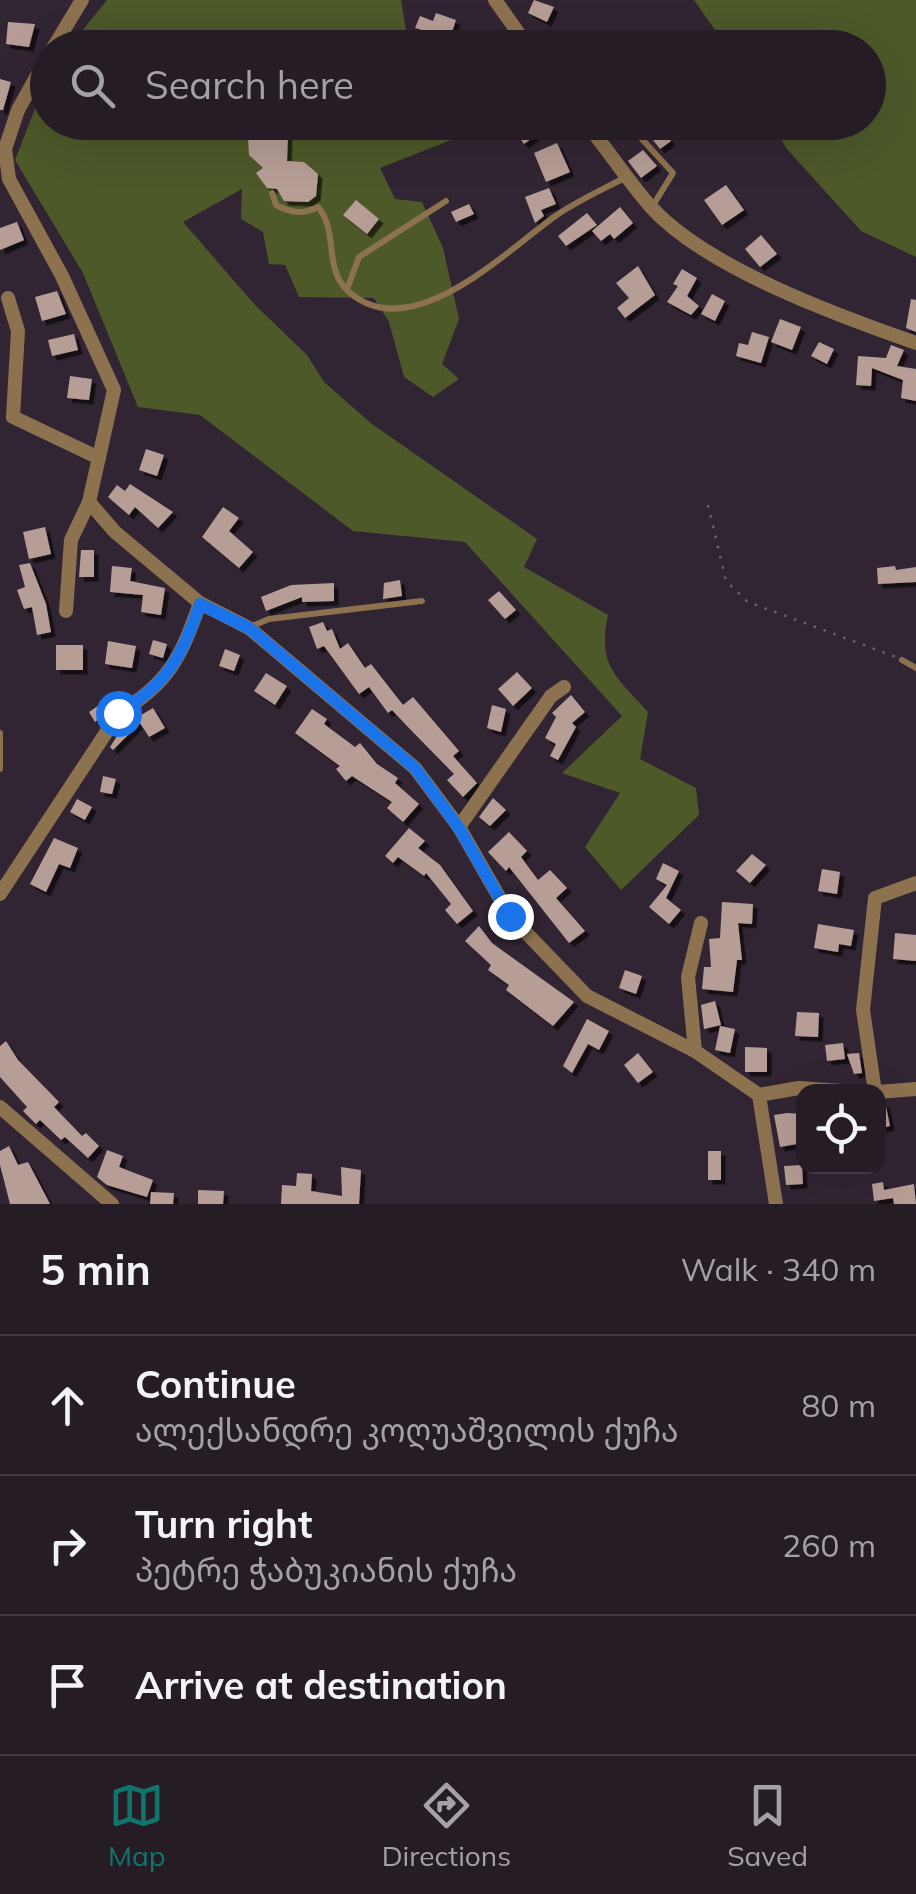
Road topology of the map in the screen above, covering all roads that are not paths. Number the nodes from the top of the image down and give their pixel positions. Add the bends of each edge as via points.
1 (82, 0) edge
2 (495, 0) edge
3 (64, 30) edge
4 (517, 30) edge
5 (30, 88) edge
6 (600, 140) edge
7 (643, 140) edge
8 (629, 175) junction
9 (272, 192) dead end
10 (446, 201) dead end
11 (652, 208) junction
12 (346, 290) junction
13 (8, 298) dead end
14 (916, 342) edge
15 (99, 458) junction
16 (89, 502) junction
17 (422, 602) dead end
18 (200, 604) junction
19 (66, 611) dead end
20 (249, 628) junction
21 (902, 660) road end
22 (916, 668) edge
23 (564, 687) dead end
24 (0, 733) edge
25 (0, 768) edge
26 (459, 828) junction
27 (916, 883) edge
28 (0, 894) edge
29 (701, 923) dead end
30 (696, 1051) junction
31 (876, 1084) edge
32 (796, 1089) edge
33 (916, 1089) edge
34 (886, 1091) edge
35 (759, 1095) junction
36 (0, 1107) edge
37 (112, 1204) edge
38 (776, 1204) edge

1 - 3 street
2 - 4 street
5 - 15 street via 5,149 9,180 114,390
6 - 8 street
7 - 11 lane via 672,173
8 - 11 street
8 - 12 lane via 556,215 474,282 418,303 377,309
9 - 12 lane via 276,204 290,212 318,207 328,218 332,262
10 - 12 lane via 359,257
11 - 14 street via 724,259 788,293
13 - 15 street via 18,331 13,417
15 - 16 street
16 - 18 street
16 - 19 street via 68,551
17 - 20 lane via 269,619
18 - 20 street
18 - 28 street via 180,658 146,696 118,713
20 - 26 street via 415,768
21 - 22 lane
23 - 26 street via 550,696
24 - 25 lane
26 - 30 street via 510,916 588,996
27 - 31 street via 875,898 863,1010
29 - 30 street via 688,977
30 - 35 street
32 - 35 street
33 - 34 street
35 - 38 street
36 - 37 street

